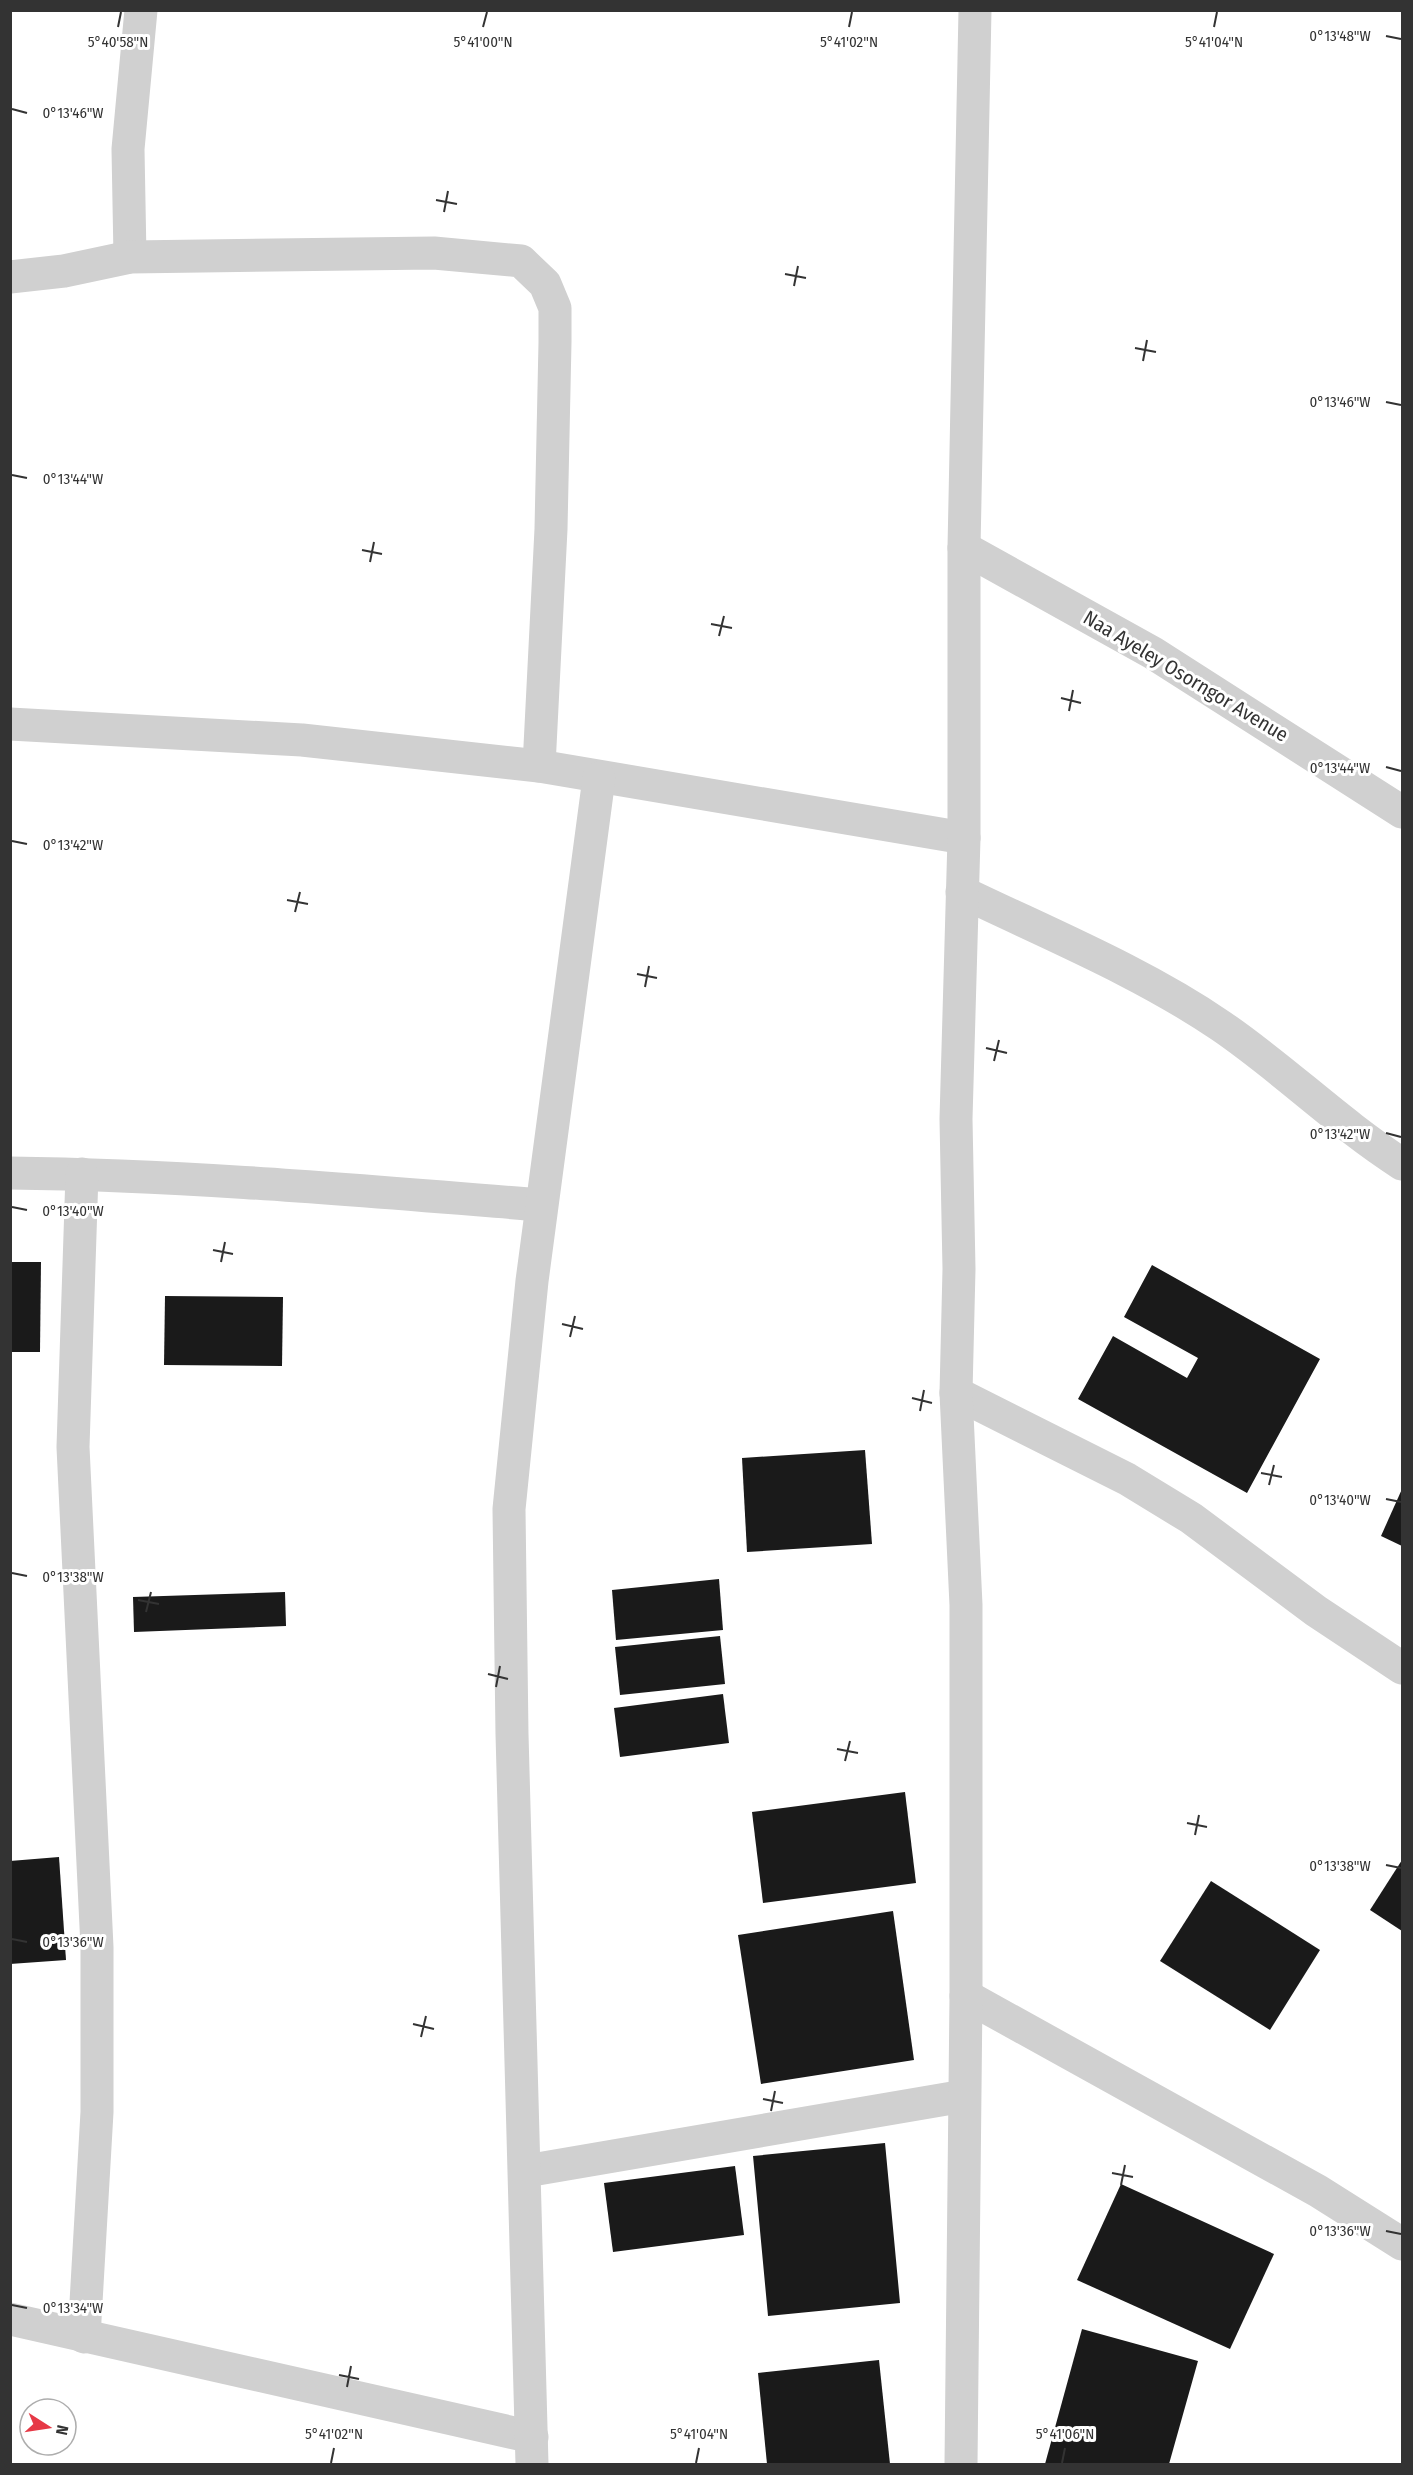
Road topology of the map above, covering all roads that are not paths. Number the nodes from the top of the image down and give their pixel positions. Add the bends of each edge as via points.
1 (141, 10) edge
2 (975, 10) edge
3 (130, 257) junction
4 (10, 277) edge
5 (964, 548) junction
6 (10, 724) edge
7 (539, 766) junction
8 (599, 778) junction
9 (1402, 812) edge
10 (964, 838) junction
11 (962, 892) junction
12 (1402, 1164) edge
13 (10, 1173) edge
14 (82, 1174) junction
15 (541, 1205) junction
16 (956, 1393) junction
17 (1402, 1668) edge
18 (966, 1996) junction
19 (964, 2096) junction
20 (526, 2171) junction
21 (1402, 2244) edge
22 (10, 2319) edge
23 (84, 2337) junction
24 (532, 2451) edge
25 (961, 2464) edge

1 - 3 street via 128,149
2 - 5 street
3 - 4 street
3 - 7 street via 434,253 521,261 545,284 555,308 555,342 551,529
5 - 9 street, Naa Ayeley Osorngor Avenue via 1153,653
5 - 10 street
6 - 7 street via 302,740
7 - 8 street
8 - 10 street
8 - 15 street
10 - 11 street
11 - 12 street via 1134,976 1221,1025
11 - 16 street via 956,1119
13 - 14 street
14 - 15 street
14 - 23 street via 73,1447 97,1994 94,2202
15 - 20 street via 509,1509
16 - 17 street via 1127,1479 1191,1518 1316,1611
16 - 18 street via 966,1605
18 - 19 street
18 - 21 street via 1318,2191
19 - 20 street
19 - 25 street
20 - 24 street
22 - 23 street
23 - 24 street

